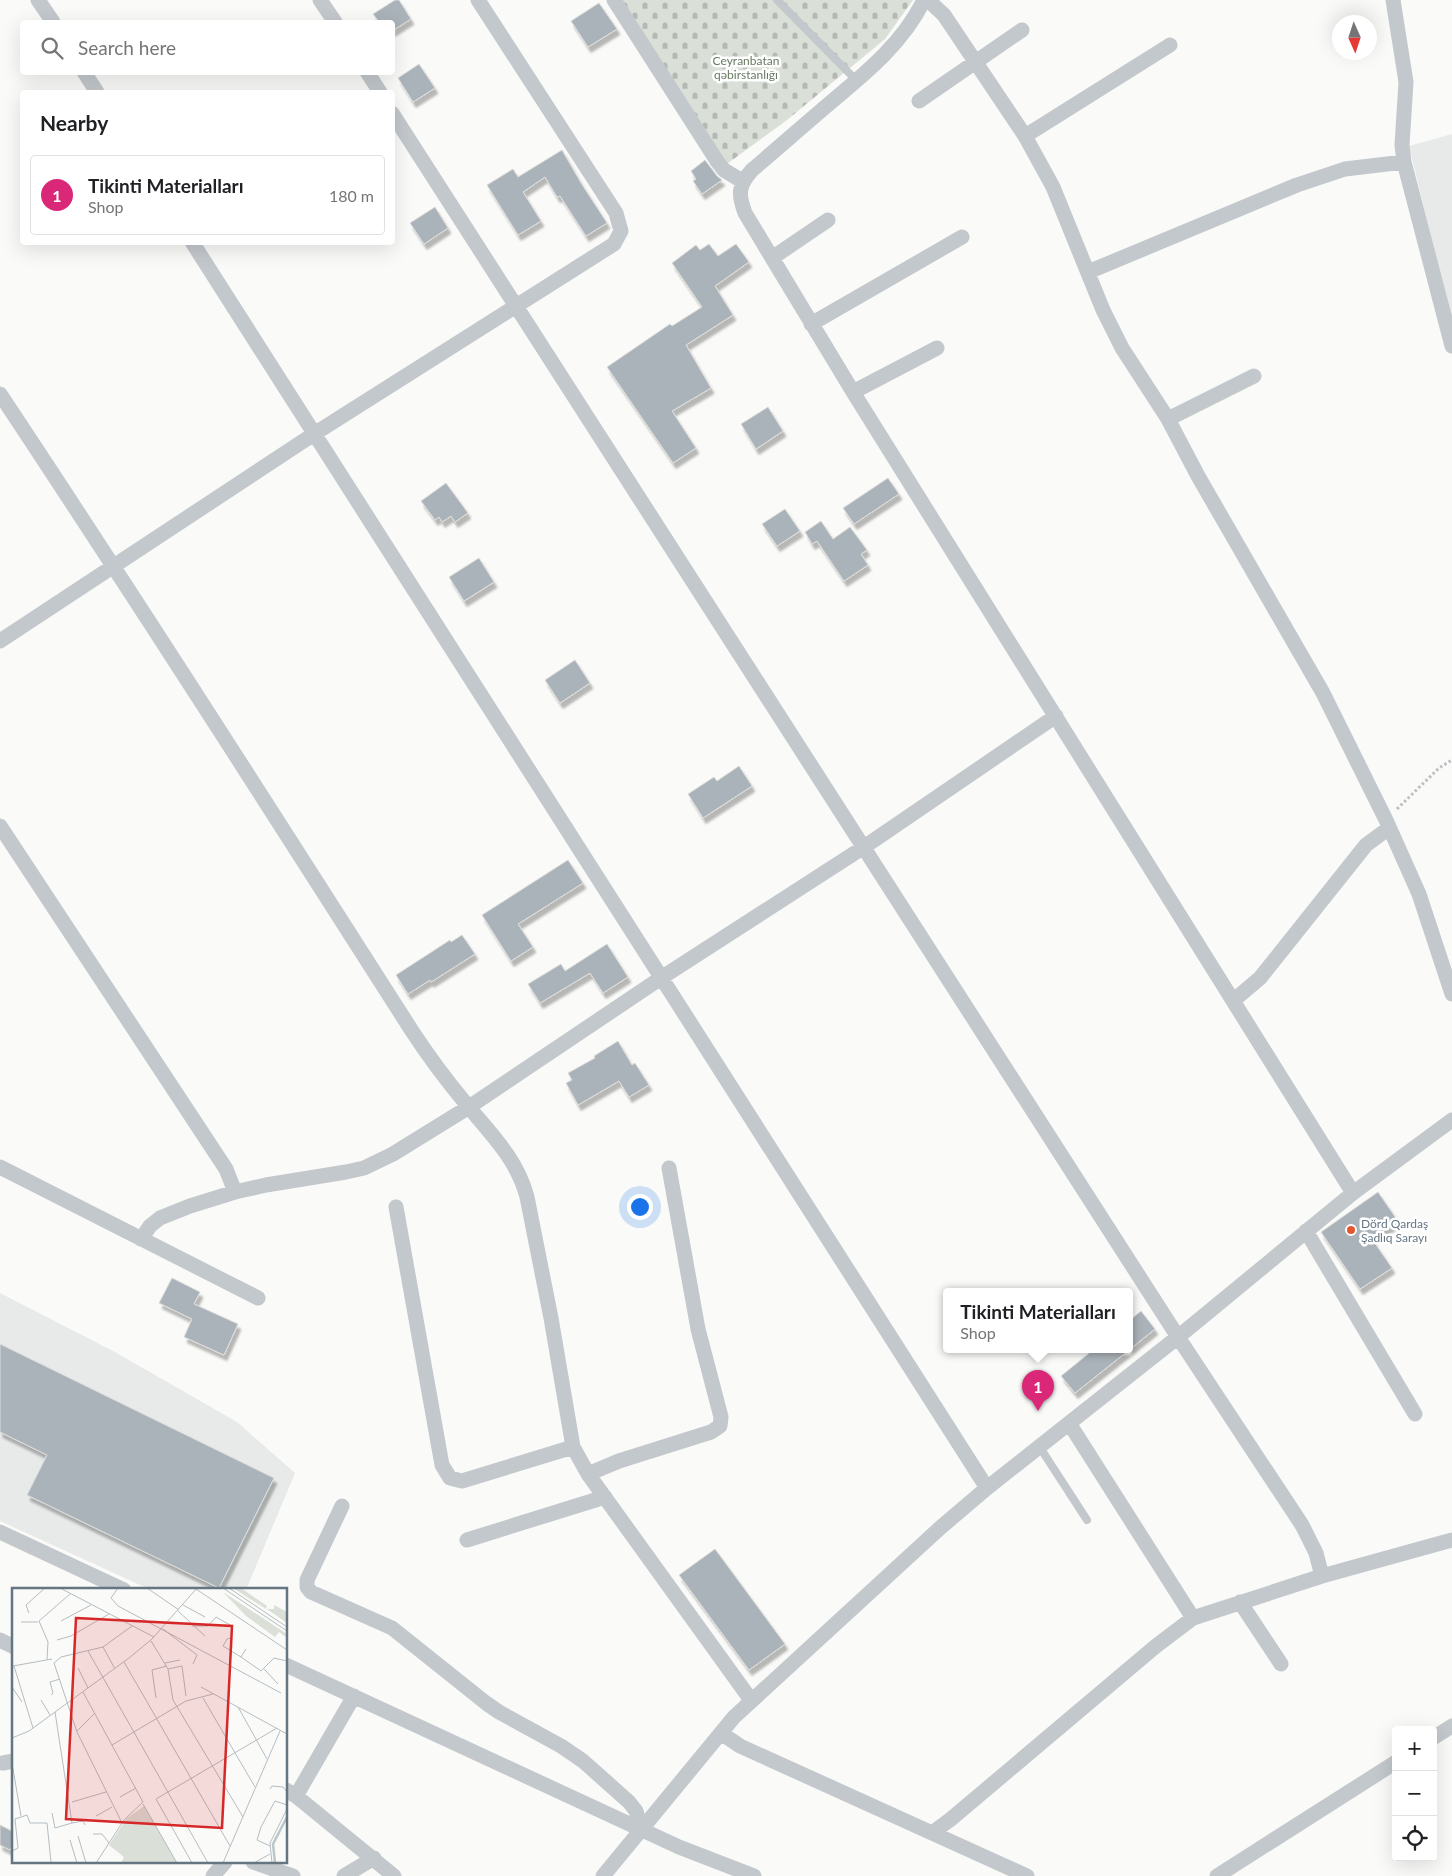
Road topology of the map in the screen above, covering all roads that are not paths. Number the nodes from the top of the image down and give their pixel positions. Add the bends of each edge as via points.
1 (38, 0) edge
2 (320, 0) edge
3 (478, 0) edge
4 (614, 0) edge
5 (777, 0) edge
6 (926, 0) edge
7 (1393, 0) edge
8 (52, 20) edge
9 (334, 20) edge
10 (1022, 30) dead end
11 (1170, 45) dead end
12 (976, 62) junction
13 (86, 75) edge
14 (369, 75) edge
15 (857, 82) junction
16 (96, 90) edge
17 (379, 90) edge
18 (920, 101) dead end
19 (395, 118) edge
20 (1025, 136) junction
21 (1404, 162) junction
22 (742, 181) junction
23 (828, 220) dead end
24 (962, 237) dead end
25 (194, 245) edge
26 (772, 258) junction
27 (1088, 272) junction
28 (516, 305) junction
29 (811, 324) junction
30 (1452, 346) edge
31 (937, 348) dead end
32 (1254, 376) dead end
33 (852, 392) junction
34 (0, 394) edge
35 (1168, 419) junction
36 (314, 434) junction
37 (113, 565) junction
38 (0, 640) edge
39 (1056, 716) junction
40 (1388, 824) junction
41 (0, 826) edge
42 (864, 847) junction
43 (661, 978) junction
44 (1452, 994) edge
45 (1234, 1000) junction
46 (469, 1107) junction
47 (1452, 1120) edge
48 (0, 1167) edge
49 (669, 1168) dead end
50 (235, 1192) junction
51 (1354, 1193) junction
52 (396, 1207) dead end
53 (1306, 1231) junction
54 (141, 1239) junction
55 (258, 1298) dead end
56 (1178, 1337) junction
57 (1414, 1414) dead end
58 (1069, 1423) junction
59 (1039, 1446) junction
60 (573, 1447) junction
61 (588, 1474) junction
62 (986, 1488) junction
63 (606, 1497) junction
64 (342, 1506) dead end
65 (1087, 1520) dead end
66 (0, 1532) edge
67 (467, 1540) dead end
68 (1452, 1540) edge
69 (1322, 1576) junction
70 (120, 1588) edge
71 (1240, 1602) junction
72 (1193, 1618) junction
73 (0, 1640) edge
74 (12, 1646) edge
75 (1282, 1664) dead end
76 (288, 1666) edge
77 (354, 1696) junction
78 (751, 1700) junction
79 (1452, 1726) edge
80 (721, 1734) junction
81 (1437, 1735) edge
82 (1392, 1765) edge
83 (291, 1793) edge
84 (641, 1829) junction
85 (932, 1833) junction
86 (374, 1858) junction
87 (223, 1864) edge
88 (259, 1864) edge
89 (213, 1876) edge
90 (293, 1876) edge
91 (344, 1876) edge
92 (394, 1876) edge
93 (603, 1876) edge
94 (754, 1876) edge
95 (1027, 1876) edge
96 (1217, 1876) edge

1 - 8 street
2 - 9 street
3 - 28 street via 616,213 621,231 614,244
4 - 22 street via 717,161 724,170
5 - 15 lane
6 - 12 street via 944,15
6 - 15 street via 900,38
7 - 21 street via 1406,82
10 - 12 street
11 - 20 street
12 - 18 street
12 - 20 street
13 - 16 street
14 - 17 street
15 - 22 street
19 - 28 street
20 - 27 street via 1053,187
21 - 27 street via 1345,169 1297,185
21 - 30 street
22 - 26 street via 740,200
23 - 26 street
24 - 29 street
25 - 36 street
26 - 29 street
27 - 35 street via 1122,348
28 - 36 street
28 - 42 street
29 - 33 street
31 - 33 street
32 - 35 street
33 - 39 street
34 - 37 street
35 - 40 street via 1323,693
36 - 37 street
36 - 43 street
37 - 38 street
37 - 46 street via 429,1057
39 - 42 street
39 - 45 street
40 - 44 street via 1419,894
40 - 45 street via 1366,845 1260,978
41 - 50 street via 226,1168
42 - 43 street
42 - 56 street
43 - 46 street
43 - 62 street
45 - 51 street
46 - 50 street via 364,1168
46 - 60 street via 496,1138 522,1179 551,1318
47 - 51 street
48 - 54 street
49 - 61 street via 698,1329 721,1417 720,1426 711,1432
50 - 54 street via 160,1218
51 - 53 street
52 - 60 street via 442,1465 450,1478 462,1481
53 - 56 street
53 - 57 street
54 - 55 street
56 - 58 street
56 - 69 street via 1302,1525 1316,1553
58 - 59 street
58 - 72 street
59 - 62 street
59 - 65 lane
60 - 61 street
61 - 63 street
62 - 78 street
63 - 67 street
63 - 78 street
64 - 84 street via 306,1580 311,1592 392,1628 498,1712 583,1761 629,1802 636,1811
66 - 70 street
68 - 69 street
69 - 71 street
71 - 72 street
71 - 75 street
72 - 85 street
73 - 74 street
76 - 77 street
77 - 83 street
77 - 84 street
78 - 80 street
79 - 81 street
80 - 84 street
80 - 85 street via 740,1746
82 - 96 street
83 - 86 street
84 - 93 street
84 - 94 street via 694,1854
85 - 95 street
86 - 91 street
86 - 92 street
87 - 89 street
88 - 90 street

